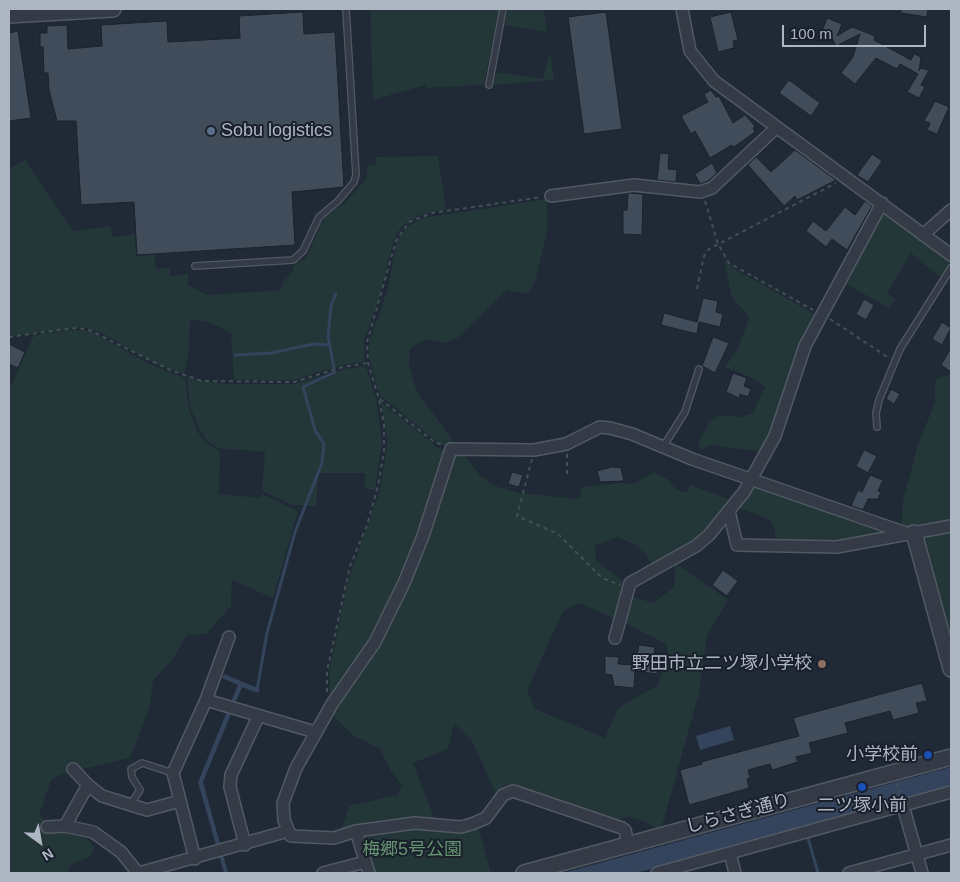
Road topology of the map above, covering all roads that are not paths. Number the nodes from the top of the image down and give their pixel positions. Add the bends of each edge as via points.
1 (113, 9) edge
2 (346, 9) edge
3 (503, 9) edge
4 (682, 9) edge
5 (9, 15) edge
6 (489, 85) dead end
7 (776, 128) junction
8 (551, 196) road end
9 (882, 203) junction
10 (951, 210) edge
11 (924, 235) junction
12 (951, 255) edge
13 (195, 266) dead end
14 (951, 268) edge
15 (699, 368) dead end
16 (877, 428) dead end
17 (663, 447) junction
18 (751, 479) junction
19 (729, 511) junction
20 (951, 526) edge
21 (912, 534) junction
22 (229, 637) dead end
23 (615, 638) dead end
24 (948, 646) edge
25 (951, 669) edge
26 (206, 700) junction
27 (258, 717) junction
28 (315, 732) junction
29 (951, 757) edge
30 (74, 769) dead end
31 (173, 773) junction
32 (88, 785) junction
33 (951, 792) edge
34 (180, 801) junction
35 (903, 803) junction
36 (130, 805) junction
37 (66, 826) junction
38 (47, 827) dead end
39 (356, 831) junction
40 (288, 832) junction
41 (628, 844) junction
42 (245, 845) junction
43 (951, 845) edge
44 (730, 853) junction
45 (918, 855) junction
46 (195, 859) junction
47 (367, 868) edge
48 (138, 873) edge
49 (323, 873) edge
50 (524, 873) edge
51 (657, 873) edge
52 (735, 873) edge
53 (849, 873) edge
54 (922, 873) edge

1 - 5 street
2 - 13 lane via 354,182 319,216 303,252 293,260
3 - 6 lane
4 - 7 street via 690,51 714,81
7 - 8 street via 712,188 703,191 634,185
7 - 9 street
9 - 11 street
9 - 18 street via 805,346 775,436
10 - 11 street
11 - 12 street
14 - 16 lane via 895,362 879,400
15 - 17 lane via 685,412
17 - 18 street
17 - 28 street via 632,434 600,428 566,444 534,450 451,449 404,583 375,642
18 - 19 street
18 - 21 street
19 - 21 street via 737,545 837,547
19 - 23 street via 709,535 691,549 630,583
20 - 21 street
21 - 24 street
22 - 26 street
24 - 25 street
26 - 27 street
26 - 31 street
27 - 28 street
27 - 42 street via 231,775 230,787
28 - 40 street via 296,768 283,803
29 - 41 street, しらさぎ通り
30 - 32 street
31 - 34 street
31 - 36 lane via 142,763 131,768 140,790
32 - 36 street via 102,796
32 - 37 street
33 - 35 street
34 - 36 street via 147,810
34 - 46 street
35 - 44 street
35 - 45 street
37 - 38 street
37 - 48 street via 93,832 121,852
39 - 40 street via 334,838 291,836
39 - 41 street via 415,823 461,827 486,818 503,795 513,791 622,828
39 - 47 street
40 - 42 street
41 - 50 street, しらさぎ通り
42 - 46 street
43 - 45 street
44 - 51 street
44 - 52 street
45 - 53 street
45 - 54 street
46 - 48 street
47 - 49 street

